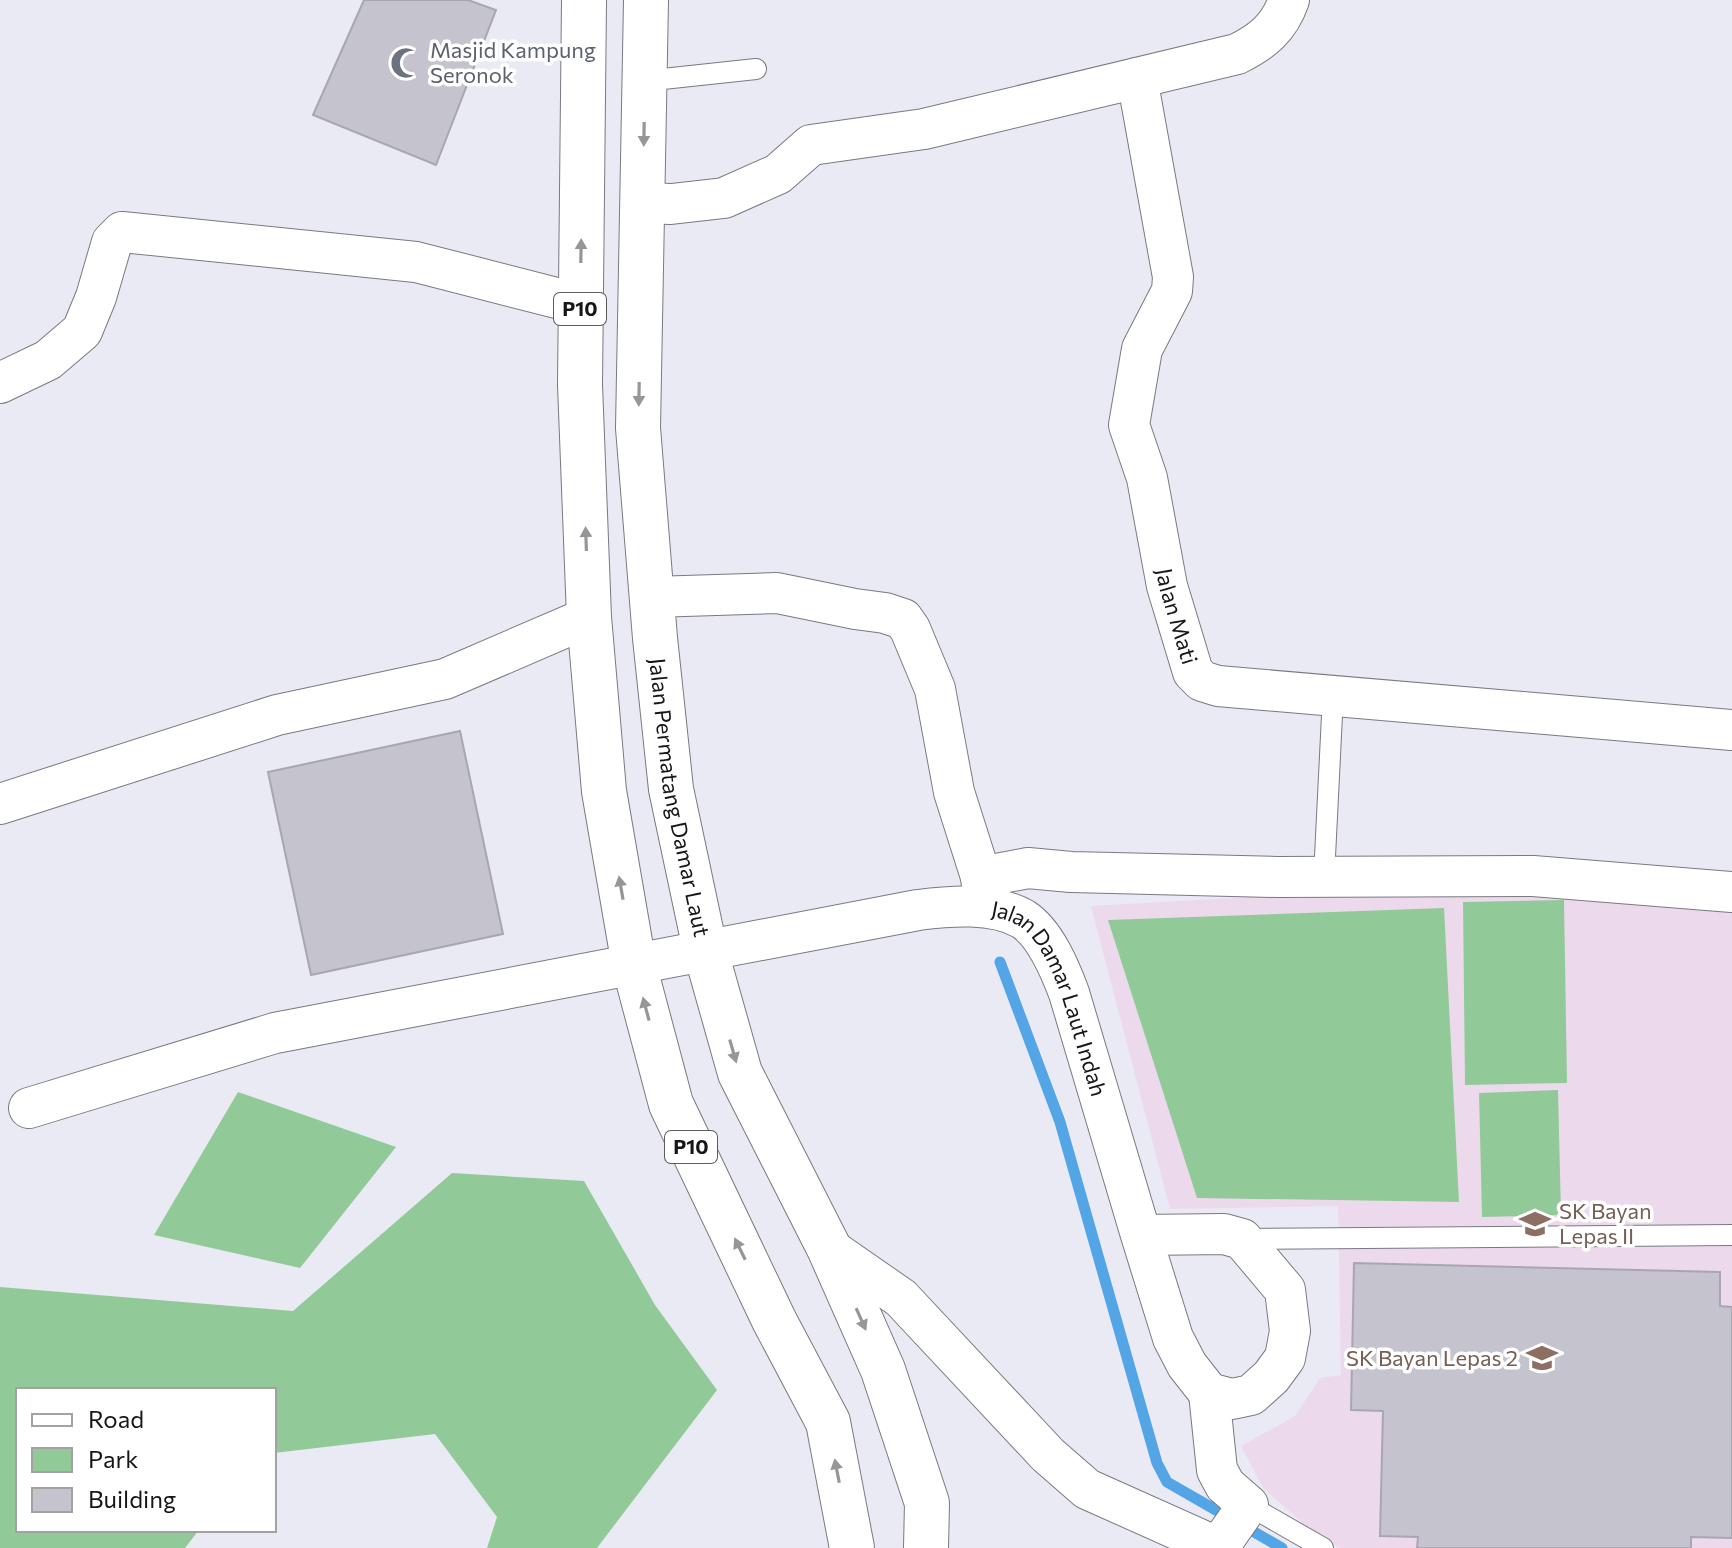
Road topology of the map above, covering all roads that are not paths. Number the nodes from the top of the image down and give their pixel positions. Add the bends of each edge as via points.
1 (584, 0) edge
2 (646, 0) edge
3 (1289, 0) edge
4 (756, 69) dead end
5 (1137, 78) junction
6 (644, 81) junction
7 (642, 203) junction
8 (580, 304) junction
9 (0, 383) edge
10 (652, 597) junction
11 (589, 617) junction
12 (1333, 695) junction
13 (1732, 730) edge
14 (0, 804) edge
15 (1324, 877) junction
16 (983, 892) junction
17 (1732, 892) edge
18 (705, 949) junction
19 (634, 965) junction
20 (29, 1108) dead end
21 (1141, 1235) junction
22 (1732, 1235) edge
23 (1242, 1239) junction
24 (829, 1248) junction
25 (1209, 1393) junction
26 (1231, 1530) edge
27 (852, 1548) edge
28 (926, 1548) edge
29 (1323, 1548) edge

8 -> 1 highway, P10
2 - 6 highway, Jalan Permatang Damar Laut
3 - 5 street via 1282,20 1262,41 1237,54
4 - 6 lane
5 - 7 street via 924,129 811,145 778,174 724,198
5 - 12 street, Jalan Mati via 1173,277 1172,291 1142,349 1129,425 1147,478 1167,586 1193,672 1218,686
6 -> 7 highway, Jalan Permatang Damar Laut
7 -> 10 highway, Jalan Permatang Damar Laut via 638,428
8 - 9 street via 416,262 122,232 112,242 82,331 48,360
11 -> 8 highway, P10
10 - 16 street via 777,593 903,619 935,689 954,792
10 - 18 highway, Jalan Permatang Damar Laut via 671,789
11 - 14 street via 445,679 277,715
19 -> 11 highway, P10 via 604,791
12 - 13 street, Jalan Mati
12 - 15 lane
15 - 16 street via 1028,868
15 - 17 street via 1533,876
16 - 18 street, Jalan Damar Laut Indah via 952,905
16 - 21 street, Jalan Damar Laut Indah via 1023,920 1058,965
18 - 19 street, Jalan Damar Laut Indah
18 -> 24 highway, Jalan Permatang Damar Laut via 740,1073
19 - 20 street, Jalan Damar Laut Indah via 275,1033
27 -> 19 highway, P10 via 828,1422 671,1104
21 - 23 street via 1224,1234
21 - 25 street, Jalan Damar Laut Indah via 1173,1338
22 - 23 lane
23 - 25 street via 1285,1290 1290,1331 1285,1358 1251,1395 1232,1399
24 - 26 street via 901,1298 1048,1455 1087,1489
24 -> 28 highway, Jalan Permatang Damar Laut via 883,1370 927,1503
25 - 26 street via 1217,1470 1225,1485
26 - 29 lane

